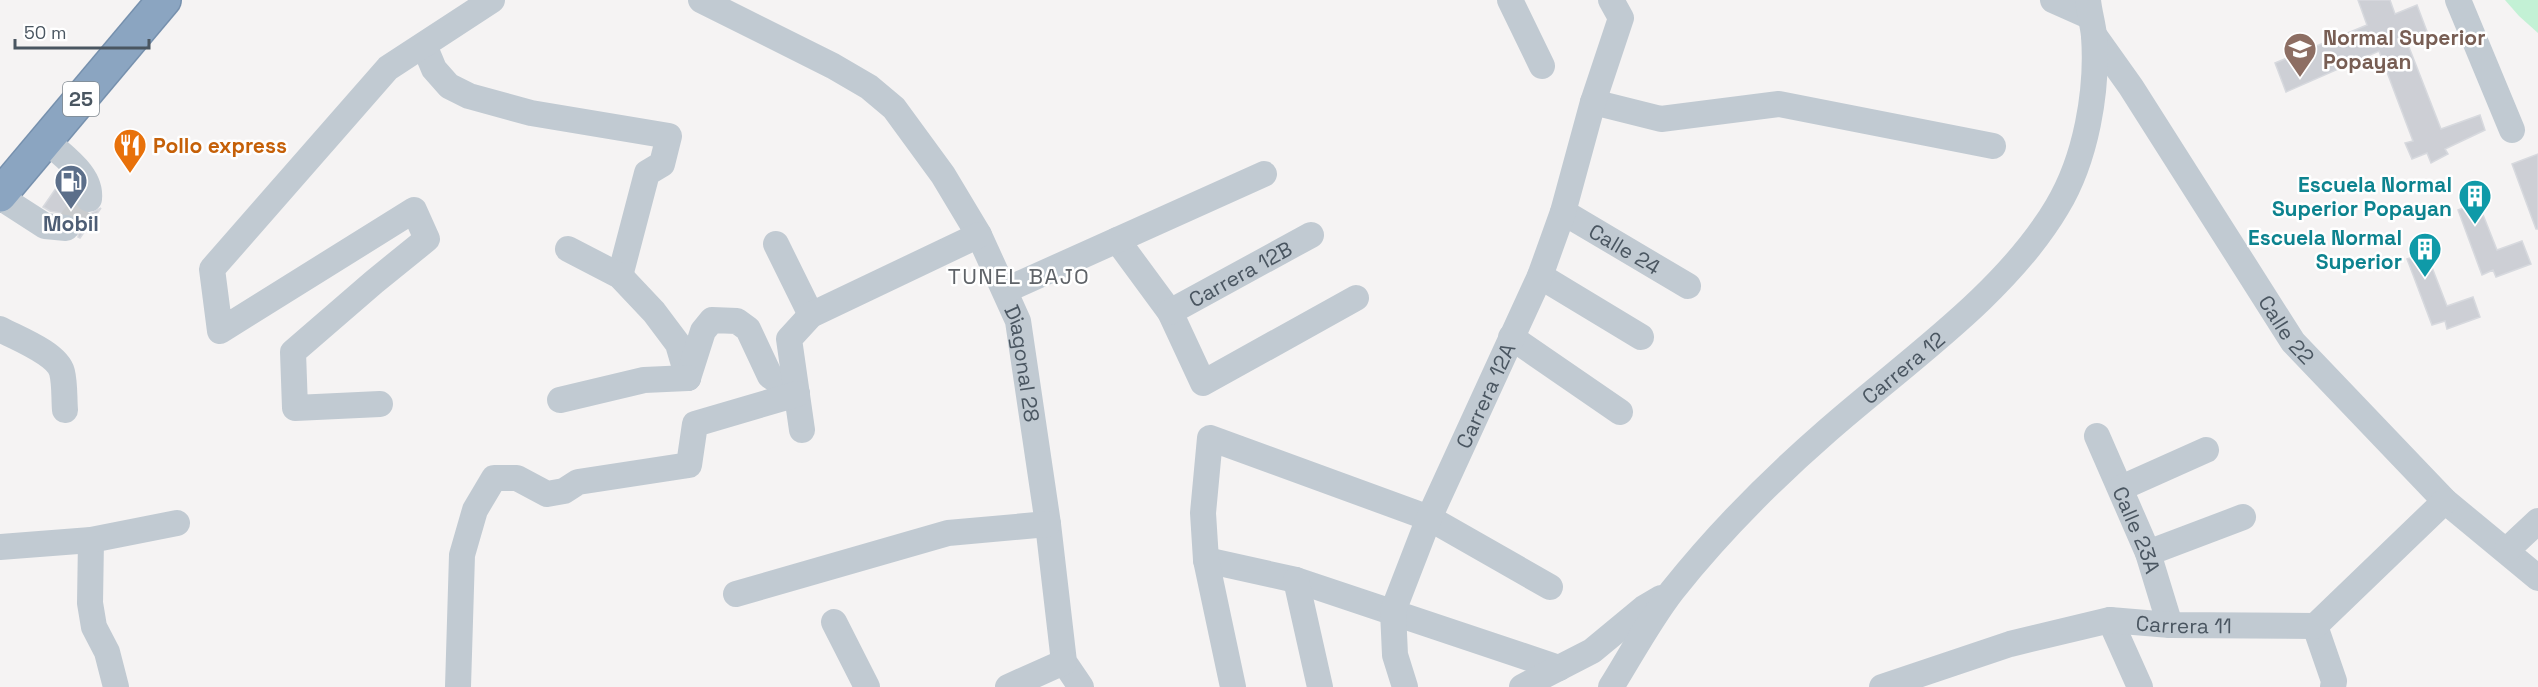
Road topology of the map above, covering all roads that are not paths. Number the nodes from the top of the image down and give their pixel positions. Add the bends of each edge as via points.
1 (492, 0) edge
2 (701, 0) edge
3 (1510, 0) edge
4 (1611, 0) edge
5 (2053, 0) edge
6 (2458, 0) edge
7 (165, 1) edge
8 (2090, 17) edge
9 (424, 45) junction
10 (1542, 66) dead end
11 (1593, 102) junction
12 (2512, 130) dead end
13 (46, 140) junction
14 (1993, 146) dead end
15 (1264, 174) dead end
16 (0, 196) edge
17 (89, 200) dead end
18 (1563, 212) junction
19 (66, 228) dead end
20 (979, 235) junction
21 (1311, 235) dead end
22 (1117, 240) junction
23 (776, 244) dead end
24 (568, 249) dead end
25 (620, 276) junction
26 (1540, 276) junction
27 (1688, 286) dead end
28 (1006, 290) junction
29 (1356, 298) dead end
30 (1170, 312) junction
31 (811, 315) junction
32 (0, 329) edge
33 (1511, 337) junction
34 (1641, 338) dead end
35 (688, 378) junction
36 (797, 394) junction
37 (560, 400) dead end
38 (380, 404) dead end
39 (65, 410) dead end
40 (1620, 412) dead end
41 (802, 430) dead end
42 (2097, 436) dead end
43 (2206, 450) dead end
44 (2121, 488) junction
45 (2445, 501) junction
46 (2243, 517) dead end
47 (1429, 518) junction
48 (2538, 521) edge
49 (177, 523) dead end
50 (1048, 524) junction
51 (91, 540) junction
52 (0, 547) edge
53 (2507, 550) junction
54 (2148, 553) junction
55 (1206, 560) junction
56 (2538, 578) edge
57 (1296, 580) junction
58 (1550, 587) dead end
59 (1672, 592) junction
60 (736, 594) dead end
61 (1393, 611) junction
62 (2110, 620) junction
63 (834, 622) dead end
64 (2170, 625) junction
65 (2315, 626) junction
66 (1064, 662) junction
67 (1559, 668) junction
68 (116, 687) edge
69 (458, 687) edge
70 (867, 687) edge
71 (1008, 687) edge
72 (1081, 687) edge
73 (1233, 687) edge
74 (1320, 687) edge
75 (1406, 687) edge
76 (1522, 687) edge
77 (1611, 687) edge
78 (1882, 687) edge
79 (2140, 687) edge
80 (2333, 687) edge

1 - 9 street
2 - 20 street, Diagonal 28 via 833,66 869,87 894,108 943,175
3 - 10 street
4 - 11 street, Carrera 12A via 1620,18
5 - 8 street
6 - 12 street
7 - 13 highway, 25
8 - 45 street, Calle 22 via 2293,342
8 - 59 street, Carrera 12 via 2092,102 2076,166 2058,206 2033,243 1989,292 1825,432 1756,498
9 - 25 street via 434,69 449,86 469,96 531,113 669,136 662,164 647,173
9 - 38 street via 388,68 212,269 220,331 414,210 428,239 293,352 294,408
11 - 14 street via 1661,119 1779,104
11 - 18 street, Carrera 12A
13 - 16 highway, 25
13 - 17 street via 83,176
15 - 22 street
16 - 19 street via 45,226
18 - 26 street, Carrera 12A
18 - 27 street, Calle 24
20 - 28 street, Diagonal 28
20 - 31 street
21 - 30 street, Carrera 12B
22 - 28 street
22 - 30 street
23 - 31 street
24 - 25 street
25 - 35 street via 678,344
26 - 33 street, Carrera 12A
26 - 34 street
28 - 50 street, Diagonal 28 via 1018,321
29 - 30 street via 1203,383
31 - 36 street via 789,339
32 - 39 street via 58,363
33 - 40 street
33 - 47 street, Carrera 12A
35 - 36 street via 703,331 712,320 737,321 748,329 770,376
35 - 37 street via 644,380
36 - 41 street
36 - 69 street via 695,424 689,465 578,482 547,495 517,478 494,478 475,510 462,555
42 - 44 street, Calle 23A
43 - 44 street
44 - 54 street, Calle 23A
45 - 53 street, Calle 22
45 - 65 street
46 - 54 street
47 - 55 street via 1210,438 1203,513
47 - 58 street
47 - 61 street, Carrera 12A
48 - 53 street
49 - 51 street
50 - 60 street via 948,533
50 - 66 street, Diagonal 28
51 - 52 street
51 - 68 street via 90,603 94,627 107,651
53 - 56 street, Calle 22
54 - 64 street, Calle 23A
55 - 57 street
55 - 73 street
57 - 61 street
57 - 74 street
59 - 67 street via 1644,608 1592,651
59 - 77 street, Carrera 12
61 - 67 street
61 - 75 street, Carrera 12A via 1395,655
62 - 64 street, Carrera 11
62 - 78 street, Carrera 11 via 2010,644
62 - 79 street
63 - 70 street
64 - 65 street, Carrera 11
65 - 80 street
66 - 71 street
66 - 72 street, Diagonal 28
67 - 76 street

